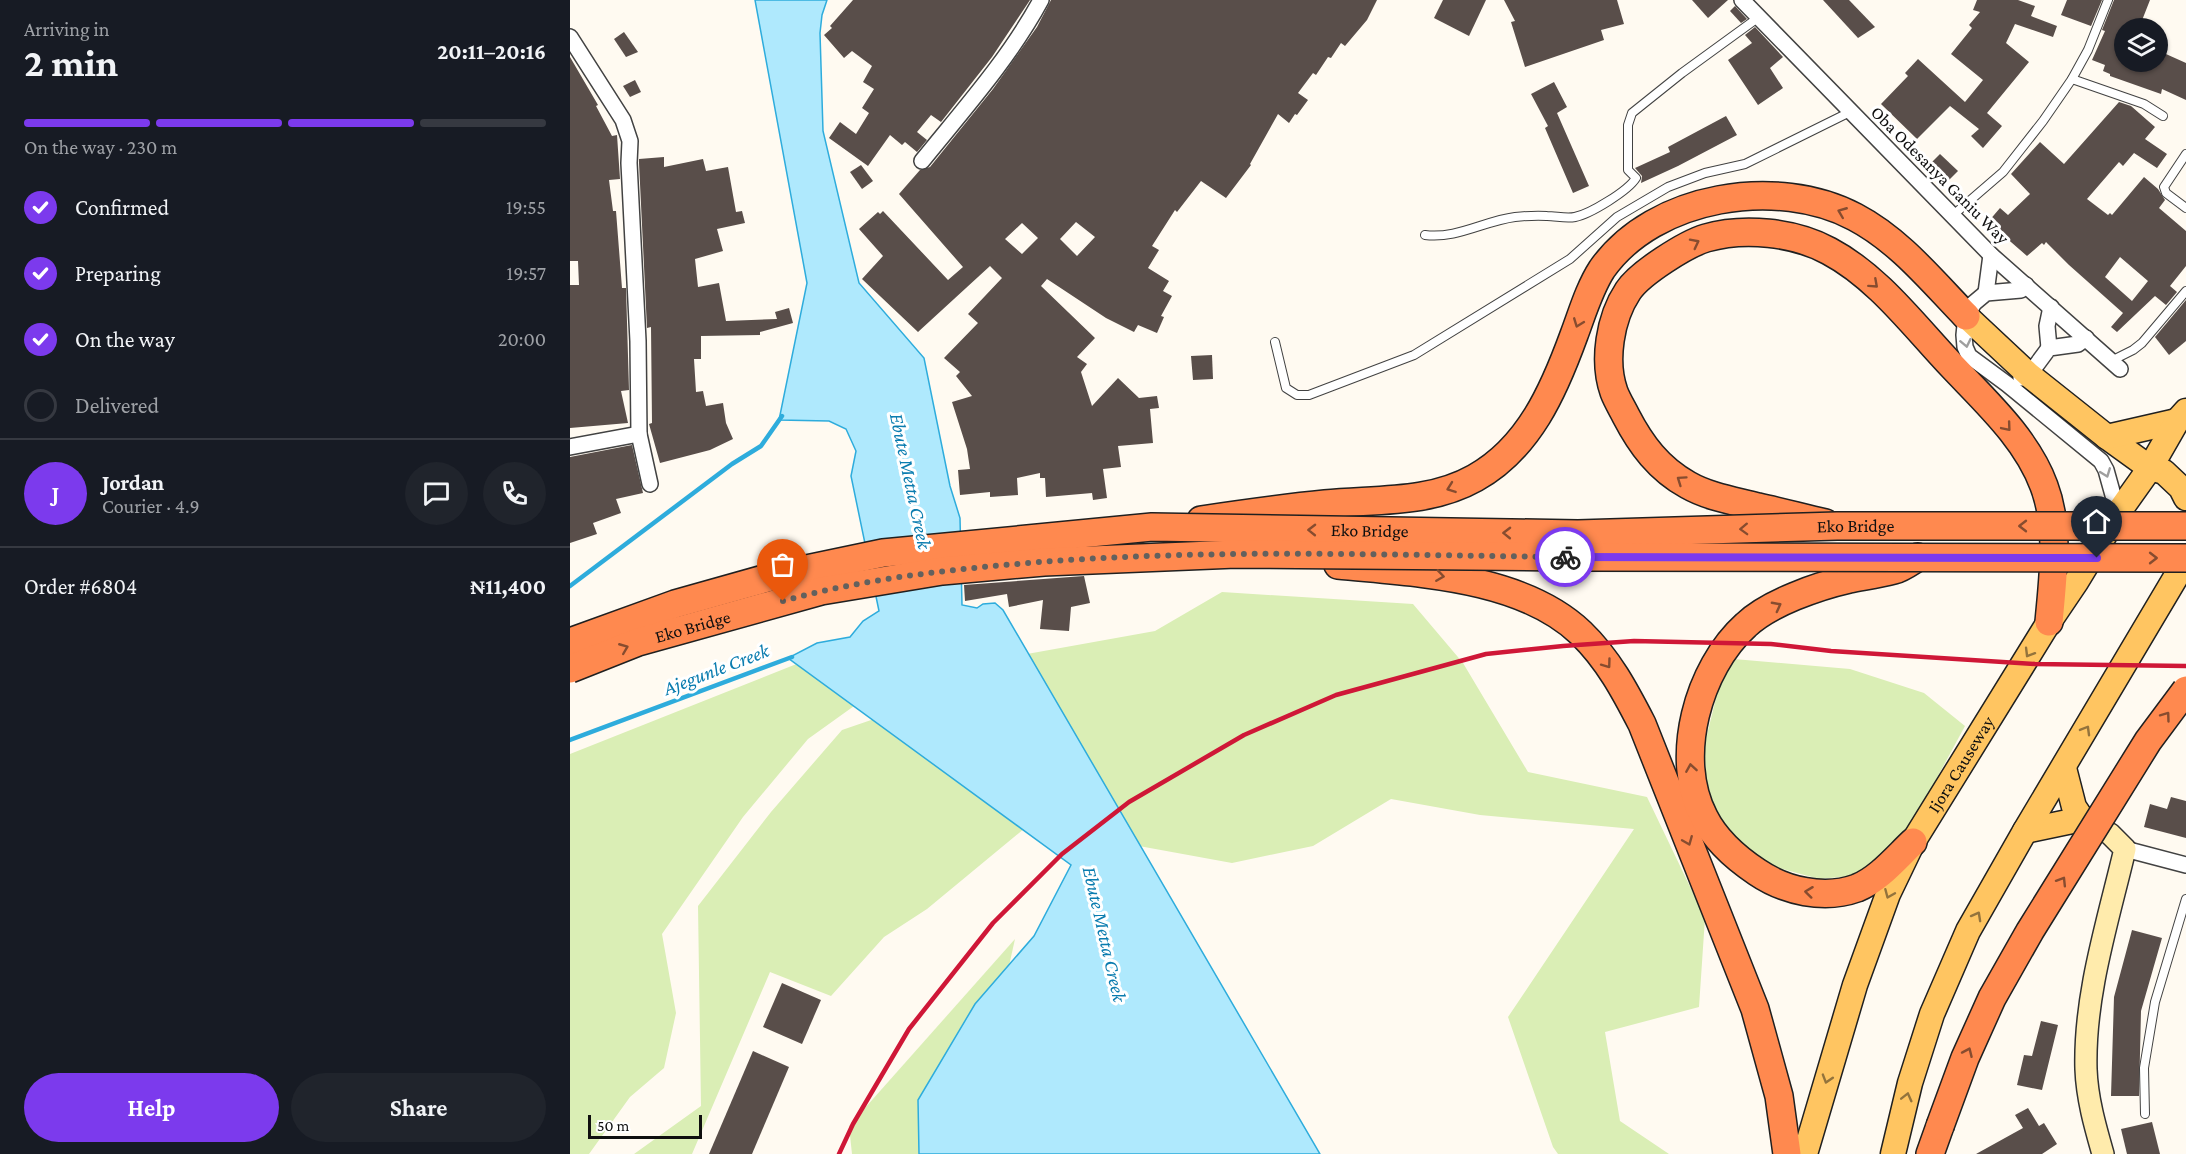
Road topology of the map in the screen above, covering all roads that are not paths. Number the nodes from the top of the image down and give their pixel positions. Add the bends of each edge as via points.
1 (1041, 0) edge
2 (1742, 0) edge
3 (2108, 0) edge
4 (1759, 17) junction
5 (570, 37) edge
6 (2072, 79) junction
7 (1850, 112) junction
8 (2163, 116) dead end
9 (2186, 154) edge
10 (922, 162) dead end
11 (2186, 208) edge
12 (1952, 216) junction
13 (1425, 235) dead end
14 (1991, 255) junction
15 (2026, 285) junction
16 (2186, 291) edge
17 (1986, 293) junction
18 (2051, 307) junction
19 (1966, 316) junction
20 (2086, 338) junction
21 (1275, 342) dead end
22 (2049, 348) junction
23 (2115, 365) joint
24 (2018, 379) junction
25 (2181, 416) edge
26 (639, 434) junction
27 (2108, 437) junction
28 (570, 447) edge
29 (2150, 468) junction
30 (650, 484) dead end
31 (2186, 498) edge
32 (2118, 513) junction
33 (1837, 526) junction
34 (2186, 526) edge
35 (1152, 527) junction
36 (1236, 554) junction
37 (1918, 557) junction
38 (2186, 559) edge
39 (2049, 622) junction
40 (570, 642) edge
41 (570, 669) edge
42 (2186, 690) edge
43 (2064, 768) junction
44 (2082, 819) junction
45 (2025, 831) junction
46 (1914, 842) junction
47 (2125, 849) junction
48 (2186, 865) edge
49 (2186, 899) edge
50 (2145, 1114) dead end
51 (1787, 1154) edge
52 (1805, 1154) edge
53 (1893, 1154) edge
54 (1930, 1154) edge
55 (2103, 1154) edge

1 - 10 street via 1000,64
2 - 4 street, Oba Odesanya Ganiu Way
3 - 6 lane
4 - 7 street, Oba Odesanya Ganiu Way
4 - 13 lane via 1632,113 1628,125 1628,170 1636,178 1628,188 1573,218 1512,217 1456,234
5 - 26 street via 623,120 630,141
6 - 8 lane via 2144,104
6 - 12 lane via 2003,172
7 - 12 street, Oba Odesanya Ganiu Way
7 - 21 lane via 1745,164 1668,187 1617,217 1570,259 1414,355 1309,395 1297,395 1286,388
9 - 11 lane via 2164,187
12 - 14 street, Oba Odesanya Ganiu Way
14 - 15 street, Oba Odesanya Ganiu Way
14 - 17 street
15 - 17 street via 2021,290
15 - 18 street, Oba Odesanya Ganiu Way
16 - 23 lane via 2142,343
17 - 19 street
18 - 20 street, Oba Odesanya Ganiu Way
18 - 22 street via 2047,326
19 - 24 main road
19 -> 35 highway, bridge via 1881,234 1845,213 1827,206 1767,196 1704,203 1647,227 1602,270 1540,413 1500,460 1475,478 1418,497 1325,504
20 - 22 street via 2078,344
20 - 23 street, Oba Odesanya Ganiu Way
22 - 24 street
24 - 27 main road
24 -> 32 street via 2101,461
25 - 27 main road
25 - 29 main road, Ijora Causeway
26 - 28 street
26 - 30 street
27 - 29 main road
29 - 31 main road via 2164,472
29 - 32 main road, Ijora Causeway
32 - 39 main road, Ijora Causeway
34 -> 33 highway, Eko Bridge, bridge
33 -> 35 highway, Eko Bridge, bridge via 1578,534
33 -> 39 highway, bridge via 1688,485 1662,466 1639,441 1614,392 1609,363 1611,337 1628,290 1674,254 1705,238 1739,233 1797,238 1828,250 1883,292 1986,402 2034,463 2052,520
35 - 40 highway, Eko Bridge, bridge via 883,553 778,575 675,604
36 - 37 highway, Eko Bridge, bridge
41 -> 36 highway, Eko Bridge, bridge via 638,642 821,591 965,569 1132,556
36 -> 51 highway, bridge via 1484,584 1550,611 1580,632 1604,658 1642,724 1755,1010 1779,1096
37 -> 38 highway, Eko Bridge, bridge
46 -> 37 highway via 1856,888 1816,893 1790,889 1768,880 1719,841 1703,816 1689,759 1692,727 1713,667 1747,623 1808,591 1896,570
43 -> 38 main road
39 -> 46 main road, Ijora Causeway
54 -> 42 highway, bridge via 1965,1058 1997,989 2148,741
43 - 44 main road via 2074,807
43 - 45 main road
44 - 45 main road
44 - 47 street via 2110,834
53 -> 45 main road via 1932,1014 1968,931
46 -> 52 main road, Ijora Causeway via 1888,894 1855,984
47 - 48 street
47 - 55 street via 2092,989 2087,1031 2091,1110
49 - 50 lane via 2155,1002 2144,1068

